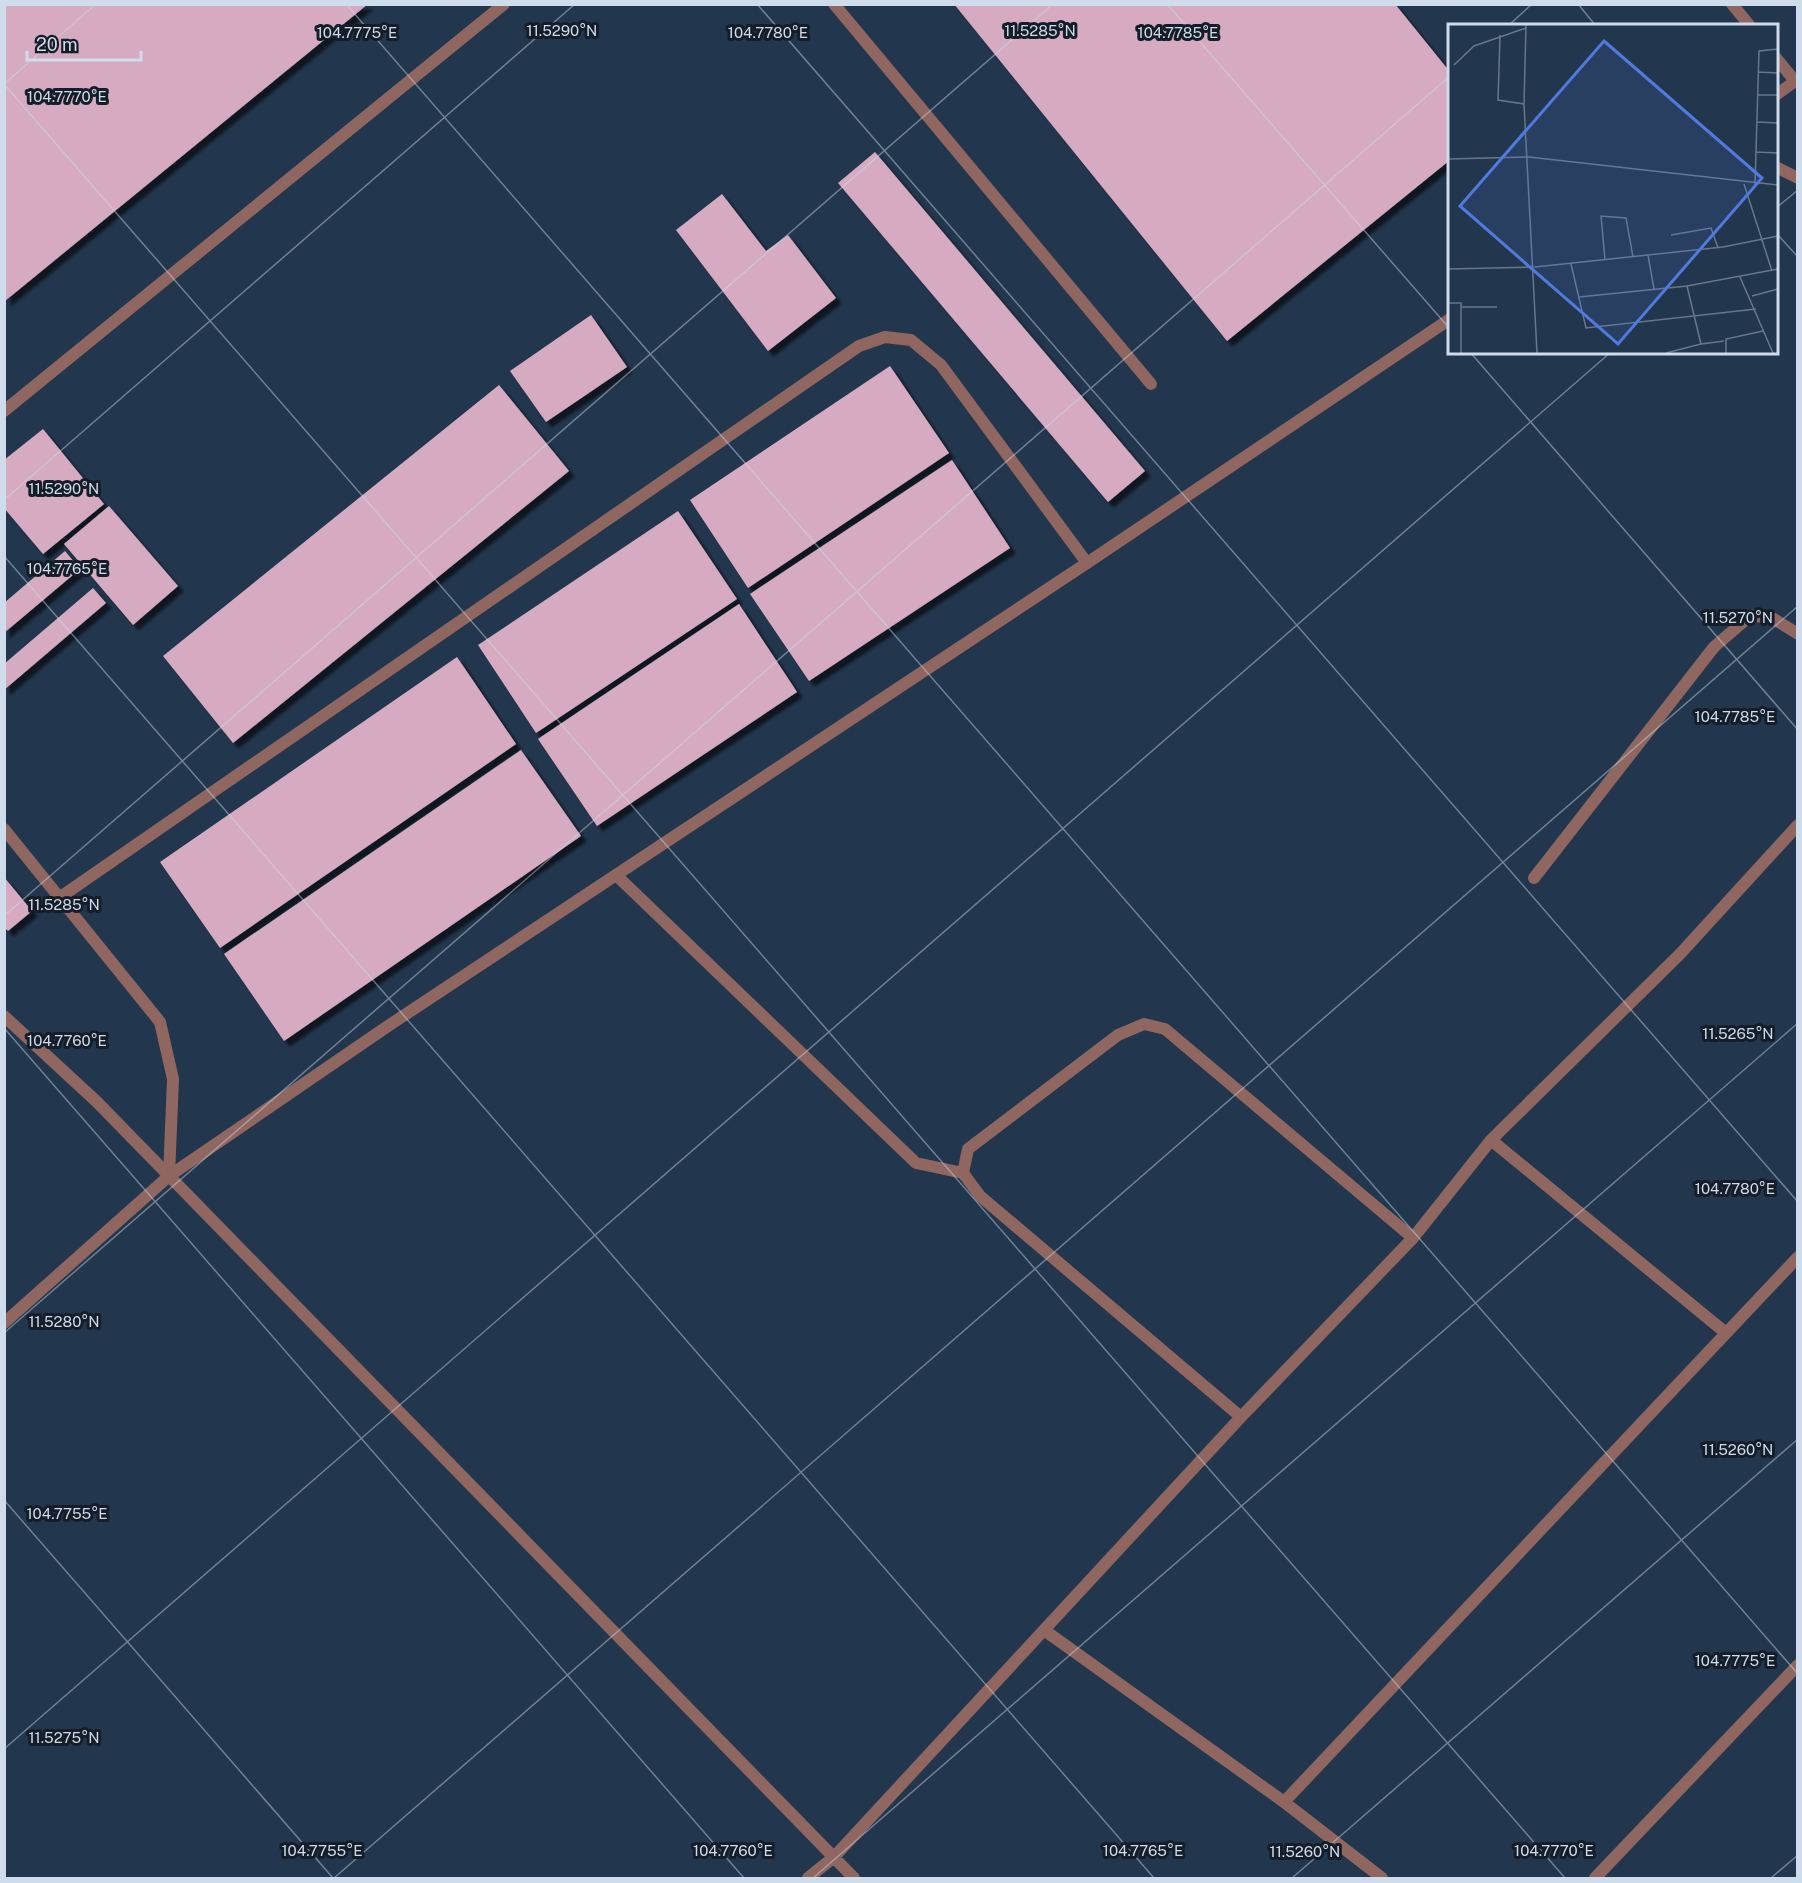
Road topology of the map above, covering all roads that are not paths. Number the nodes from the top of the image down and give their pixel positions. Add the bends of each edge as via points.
1 (504, 4) edge
2 (834, 4) edge
3 (1732, 4) edge
4 (1748, 24) edge
5 (1778, 60) edge
6 (1796, 80) edge
7 (1778, 94) edge
8 (1778, 168) edge
9 (1797, 178) edge
10 (1448, 320) edge
11 (1151, 384) dead end
12 (4, 411) edge
13 (1087, 563) junction
14 (1797, 634) edge
15 (1797, 825) edge
16 (4, 829) edge
17 (616, 875) junction
18 (1534, 878) dead end
19 (59, 898) junction
20 (4, 1016) edge
21 (1491, 1140) junction
22 (963, 1173) junction
23 (169, 1176) junction
24 (1413, 1238) junction
25 (1797, 1257) edge
26 (4, 1323) edge
27 (1726, 1333) junction
28 (1241, 1417) junction
29 (1044, 1630) junction
30 (1797, 1665) edge
31 (1284, 1802) junction
32 (834, 1857) junction
33 (808, 1878) edge
34 (854, 1878) edge
35 (1382, 1878) edge
36 (1595, 1878) edge

1 - 12 street
2 - 11 street
3 - 4 street
5 - 6 street
6 - 7 street
8 - 9 street
10 - 13 street
13 - 17 street
13 - 19 street via 941,365 911,340 885,337 859,345
14 - 18 street via 1774,619 1751,615 1714,647
15 - 21 street via 1680,954
16 - 19 street
17 - 22 street via 916,1163
17 - 23 street
19 - 23 street via 160,1022 173,1079
20 - 23 street via 97,1102
21 - 24 street
21 - 27 street
22 - 24 street via 968,1149 1118,1035 1144,1024 1165,1029
22 - 28 street via 980,1196
23 - 26 street
23 - 32 street
24 - 28 street
25 - 27 street
27 - 31 street
28 - 29 street
29 - 31 street
29 - 32 street
30 - 36 street
31 - 35 street
32 - 33 street
32 - 34 street

